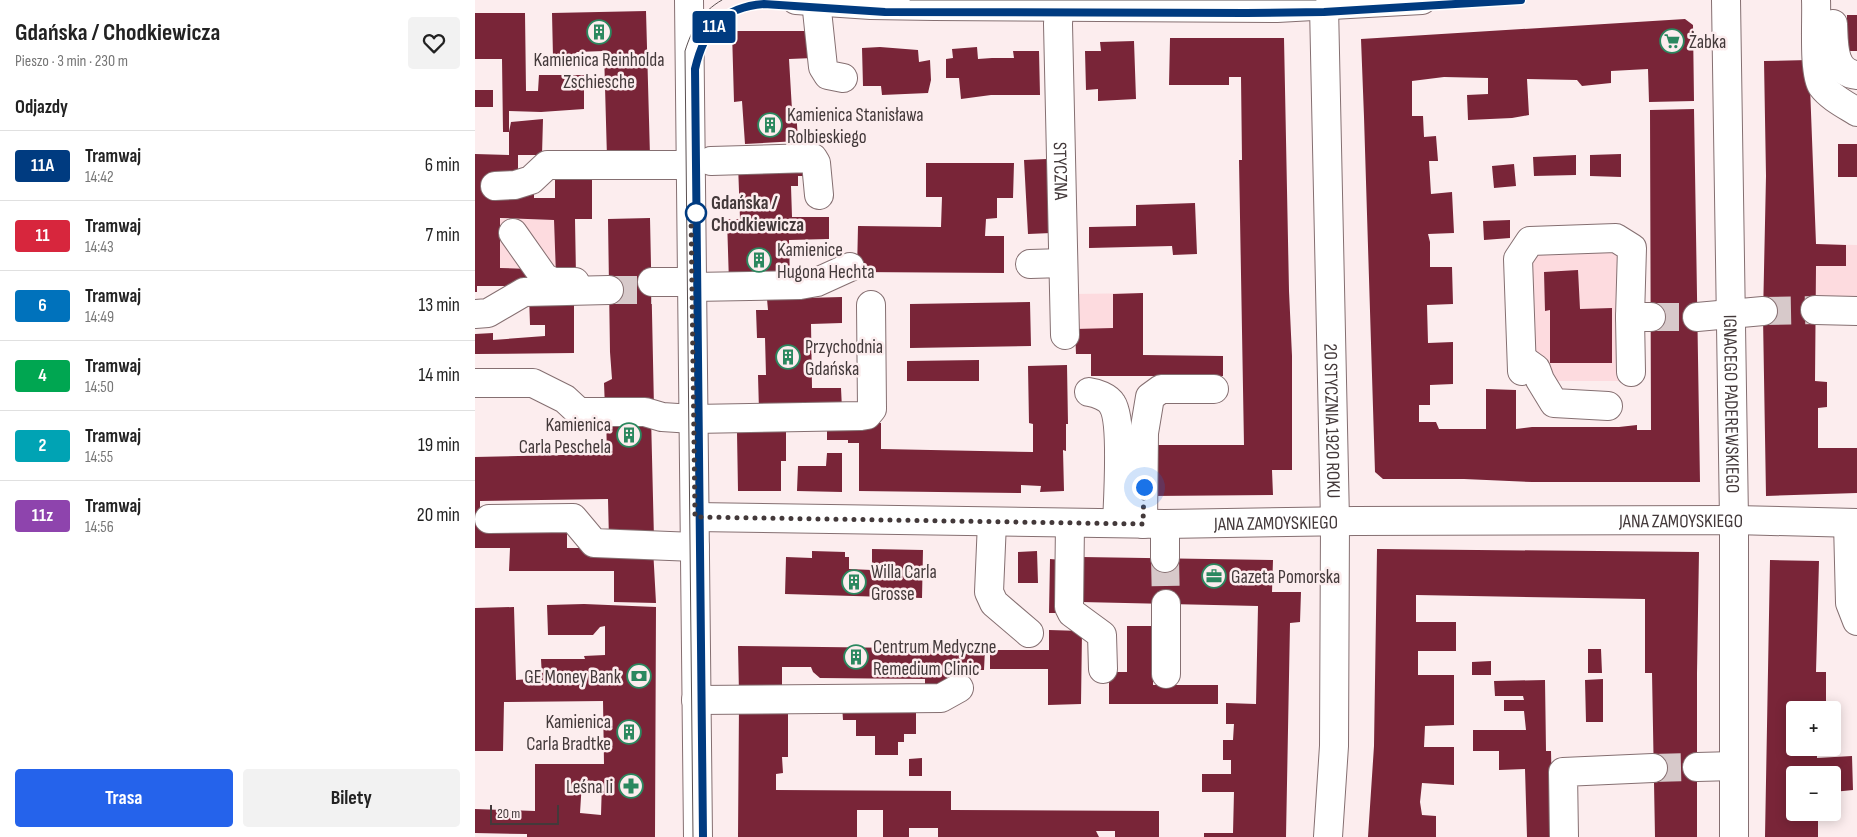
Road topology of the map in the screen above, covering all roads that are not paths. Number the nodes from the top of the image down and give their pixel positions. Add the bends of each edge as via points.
1 (689, 0) edge
2 (1421, 0) edge
3 (1726, 0) edge
4 (806, 1) edge
5 (1816, 2) edge
6 (1074, 4) edge
7 (1266, 4) edge
8 (1324, 6) junction
9 (1857, 75) edge
10 (843, 78) dead end
11 (1857, 112) edge
12 (811, 148) dead end
13 (704, 158) junction
14 (495, 186) dead end
15 (819, 195) dead end
16 (513, 233) dead end
17 (1063, 263) junction
18 (1030, 264) dead end
19 (850, 267) dead end
20 (652, 286) tunnel mouth
21 (692, 286) junction
22 (871, 305) dead end
23 (1815, 310) tunnel mouth
24 (1763, 311) tunnel mouth
25 (1857, 311) edge
26 (475, 314) edge
27 (1731, 314) junction
28 (1697, 318) tunnel mouth
29 (1065, 335) dead end
30 (1631, 372) dead end
31 (475, 383) edge
32 (1214, 389) dead end
33 (1089, 392) dead end
34 (1608, 406) dead end
35 (694, 423) junction
36 (819, 426) dead end
37 (695, 517) junction
38 (489, 519) dead end
39 (1734, 520) junction
40 (1335, 521) junction
41 (992, 522) junction
42 (1070, 523) junction
43 (1853, 523) edge
44 (1142, 524) junction
45 (695, 547) junction
46 (1165, 558) tunnel mouth
47 (1166, 604) tunnel mouth
48 (1857, 622) edge
49 (1029, 633) dead end
50 (1103, 669) dead end
51 (1166, 674) dead end
52 (959, 688) dead end
53 (696, 700) junction
54 (1734, 766) junction
55 (1697, 767) tunnel mouth
56 (1653, 768) tunnel mouth
57 (698, 837) edge
58 (1328, 837) edge
59 (1564, 837) edge
60 (1734, 837) edge

1 - 13 street
2 - 8 street
3 - 27 street, IGNACEGO PADEREWSKIEGO
4 - 6 street via 925,6
4 - 10 street via 823,67 828,75
5 - 9 street via 1831,13 1835,57 1841,69
5 - 11 street via 1818,72 1822,86
6 - 7 street
6 - 17 street, STYCZNA via 1058,24
7 - 8 street
8 - 40 street, 20 STYCZNIA 1920 ROKU
12 - 13 street
13 - 14 street via 547,165 531,180
13 - 15 street via 813,158 817,163
13 - 21 street
16 - 26 street via 544,277 553,282 609,286 524,292 488,313
17 - 18 street
17 - 29 street, STYCZNA
19 - 21 street via 817,282 800,285
20 - 21 street
21 - 35 street
22 - 35 street via 871,409 867,415
23 - 25 street
24 - 27 street
27 - 28 street
27 - 39 street, IGNACEGO PADEREWSKIEGO
30 - 34 street via 1641,317 1632,248 1616,238 1530,241 1518,259 1522,365 1536,369 1554,403
31 - 35 street via 533,383 565,399 579,412 645,412
32 - 44 street via 1161,390 1150,397 1144,433
33 - 44 street via 1097,393 1112,403
35 - 36 street
35 - 37 street
37 - 41 street, JANA ZAMOYSKIEGO
37 - 45 street
38 - 45 street via 573,518 594,543
39 - 40 street, JANA ZAMOYSKIEGO
39 - 43 street, JANA ZAMOYSKIEGO
39 - 54 street, IGNACEGO PADEREWSKIEGO
40 - 44 street, JANA ZAMOYSKIEGO
40 - 58 street, 20 STYCZNIA 1920 ROKU via 1334,746
41 - 42 street, JANA ZAMOYSKIEGO
41 - 49 street via 989,592 994,603
42 - 44 street, JANA ZAMOYSKIEGO
42 - 50 street via 1069,608 1102,635
43 - 48 street via 1850,603
44 - 46 street
45 - 53 street
47 - 51 street
52 - 53 street via 941,698
53 - 57 street
54 - 55 street
54 - 60 street, IGNACEGO PADEREWSKIEGO
56 - 59 street via 1563,772

